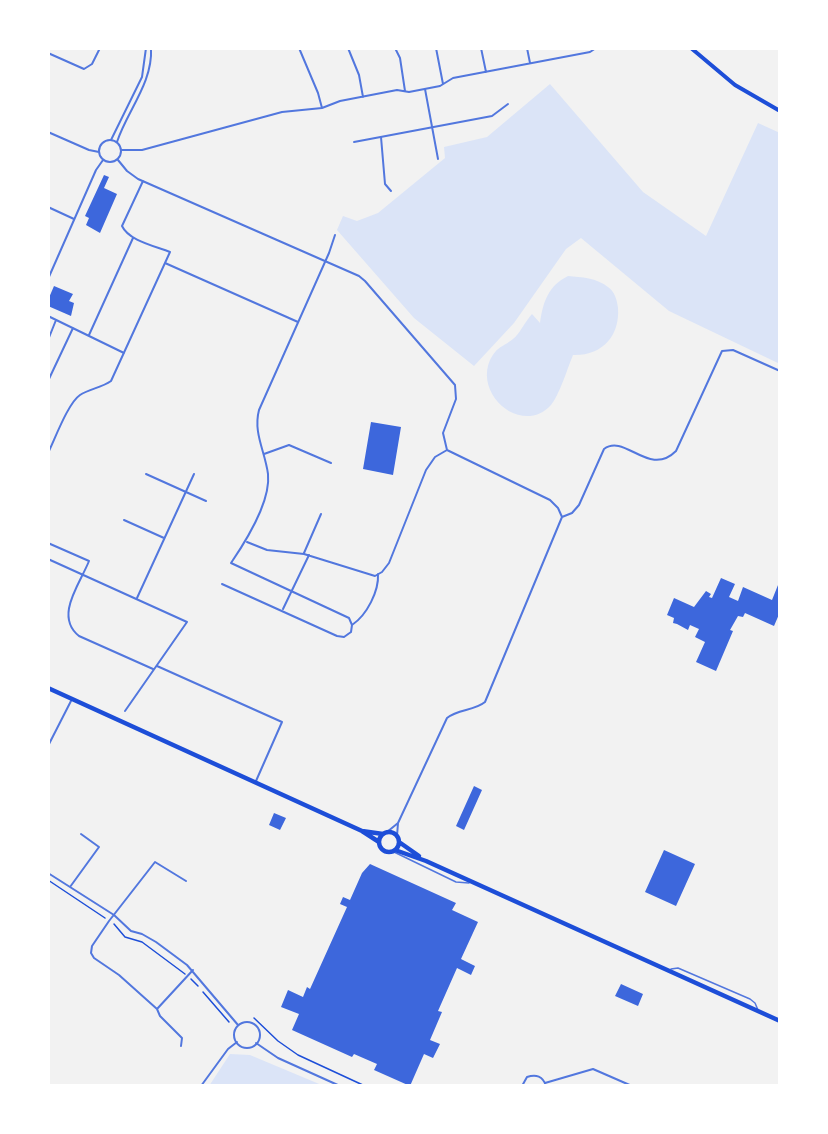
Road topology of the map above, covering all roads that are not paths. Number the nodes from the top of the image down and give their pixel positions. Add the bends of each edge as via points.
1 (100, 48) edge
2 (146, 48) edge
3 (151, 48) edge
4 (300, 48) edge
5 (348, 48) edge
6 (395, 48) edge
7 (436, 48) edge
8 (481, 48) edge
9 (527, 48) edge
10 (596, 48) edge
11 (691, 48) edge
12 (48, 53) edge
13 (530, 64) junction
14 (486, 72) junction
15 (443, 85) junction
16 (425, 89) junction
17 (405, 91) junction
18 (363, 97) junction
19 (508, 104) dead end
20 (322, 108) junction
21 (780, 111) edge
22 (432, 127) junction
23 (48, 132) edge
24 (381, 137) junction
25 (111, 140) junction
26 (117, 142) junction
27 (354, 142) dead end
28 (122, 150) junction
29 (99, 152) junction
30 (438, 159) dead end
31 (103, 160) junction
32 (118, 160) junction
33 (143, 181) junction
34 (391, 191) dead end
35 (48, 207) edge
36 (74, 219) junction
37 (335, 235) dead end
38 (134, 238) junction
39 (326, 261) junction
40 (165, 263) junction
41 (48, 279) edge
42 (48, 316) edge
43 (56, 320) junction
44 (298, 322) junction
45 (73, 328) junction
46 (89, 335) junction
47 (48, 340) edge
48 (124, 353) junction
49 (780, 371) edge
50 (48, 381) edge
51 (447, 450) junction
52 (48, 453) edge
53 (264, 454) junction
54 (331, 463) dead end
55 (146, 474) dead end
56 (194, 474) dead end
57 (186, 492) junction
58 (206, 501) dead end
59 (321, 514) dead end
60 (562, 517) junction
61 (124, 520) dead end
62 (164, 538) junction
63 (247, 542) junction
64 (48, 543) edge
65 (304, 554) junction
66 (309, 555) junction
67 (48, 559) edge
68 (378, 574) junction
69 (83, 576) junction
70 (222, 584) dead end
71 (292, 591) junction
72 (137, 598) junction
73 (282, 611) junction
74 (352, 625) junction
75 (154, 668) junction
76 (48, 688) edge
77 (72, 699) junction
78 (125, 711) dead end
79 (48, 746) edge
80 (254, 783) junction
81 (398, 823) junction
82 (362, 831) junction
83 (385, 833) junction
84 (81, 834) dead end
85 (397, 836) junction
86 (379, 842) junction
87 (399, 842) junction
88 (394, 850) junction
89 (426, 861) junction
90 (48, 873) edge
91 (186, 881) dead end
92 (473, 883) junction
93 (70, 887) junction
94 (114, 915) junction
95 (667, 969) junction
96 (193, 970) junction
97 (157, 1009) junction
98 (759, 1011) junction
99 (780, 1021) edge
100 (238, 1025) junction
101 (237, 1042) junction
102 (256, 1043) junction
103 (181, 1046) dead end
104 (545, 1085) edge
105 (201, 1086) edge
106 (340, 1086) edge
107 (522, 1086) edge
108 (632, 1086) edge

1 - 12 street via 92,64 84,69
2 - 25 street via 142,78
3 - 26 street via 145,82
4 - 20 street
5 - 18 street
6 - 17 street
7 - 15 street
8 - 14 street
9 - 13 street
10 - 13 street
11 - 21 main road via 735,84
13 - 14 street
14 - 15 street via 453,78
15 - 16 street
16 - 17 street
16 - 22 street
17 - 18 street
18 - 20 street
19 - 22 street via 492,116
20 - 28 street via 282,112 142,150
22 - 24 street
22 - 30 street
23 - 29 street
24 - 27 street
24 - 34 street via 385,184
25 - 26 street
25 - 29 street via 101,145
26 - 28 street
28 - 32 street
29 - 31 street
31 - 32 street
31 - 36 street
32 - 33 street
33 - 38 street via 122,225
33 - 39 street
35 - 36 street
36 - 41 street
37 - 39 street
38 - 40 street via 170,252
38 - 46 street
39 - 44 street
39 - 51 street via 365,280 450,378 456,399 443,433
40 - 44 street
40 - 48 street
42 - 43 street
43 - 45 street
43 - 47 street
44 - 53 street via 259,410 256,422
45 - 46 street
45 - 50 street
46 - 48 street
48 - 52 street via 111,381 75,399
49 - 60 street via 733,350 722,351 676,452 659,461 609,445 579,506
51 - 60 street via 550,500
51 - 68 street via 435,457 426,470 388,563
53 - 54 street via 289,445
53 - 63 street via 267,488
55 - 57 street
56 - 57 street
57 - 58 street
57 - 62 street
59 - 65 street
60 - 81 street via 485,702 447,718
61 - 62 street
62 - 72 street
63 - 65 street via 267,550
63 - 71 street via 231,563
64 - 69 street via 89,561
65 - 66 street
66 - 68 street via 368,575
66 - 71 street
67 - 69 street
68 - 74 street via 378,585 361,619
69 - 72 street
69 - 75 street via 68,608 72,630
70 - 73 street
71 - 73 street
71 - 74 street via 349,618
72 - 75 street via 187,622
73 - 74 street via 337,636 351,632
75 - 78 street
75 - 80 street via 282,722
76 - 77 main road
77 - 79 street
77 - 80 main road
80 - 82 main road
81 - 83 street
81 - 85 street
82 - 83 main road
82 - 86 main road
83 - 85 main road
83 - 86 main road
84 - 93 street via 99,847
85 - 87 main road
86 - 88 main road via 383,850
87 - 88 main road
87 - 89 main road
88 - 89 main road
88 - 92 lane via 399,856 456,882
89 - 92 main road
90 - 93 street
91 - 94 street via 155,862
92 - 95 main road
93 - 94 street
94 - 96 street via 131,932 156,942
94 - 97 street via 91,953
95 - 98 main road
95 - 98 lane via 678,968 750,999
96 - 97 street
96 - 100 street
97 - 103 street via 182,1038
98 - 99 main road
100 - 101 street via 234,1035
100 - 102 street via 245,1022 256,1026 260,1036
101 - 102 street via 247,1047
101 - 105 street
102 - 106 street via 278,1058
104 - 107 street via 532,1075 526,1077
104 - 108 street via 593,1069

